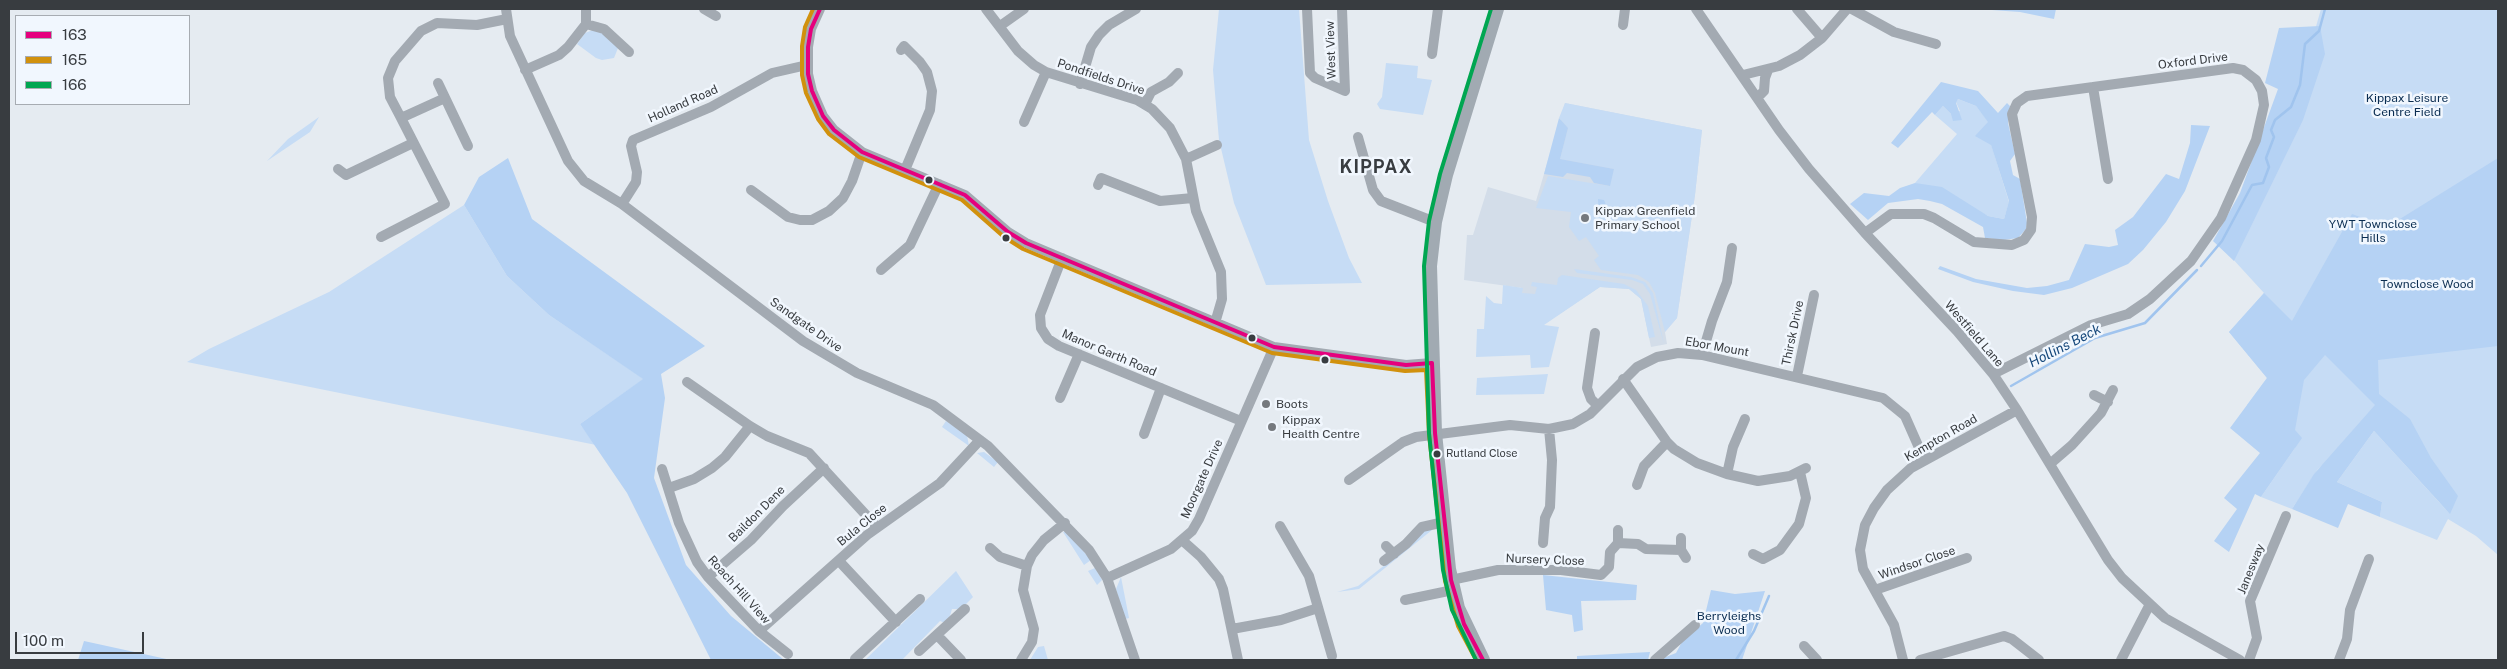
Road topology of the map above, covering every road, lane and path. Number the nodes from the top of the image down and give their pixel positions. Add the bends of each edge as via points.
1 (586, 9) edge
2 (704, 9) edge
3 (820, 9) edge
4 (986, 9) edge
5 (1024, 9) edge
6 (1136, 9) edge
7 (1307, 9) edge
8 (1342, 9) edge
9 (1438, 9) edge
10 (1497, 9) edge
11 (1626, 9) edge
12 (1696, 9) edge
13 (1797, 9) edge
14 (1847, 9) edge
15 (1852, 9) edge
16 (506, 14) edge
17 (716, 16) dead end
18 (586, 24) junction
19 (1000, 26) junction
20 (1623, 26) dead end
21 (1822, 38) junction
22 (1936, 44) dead end
23 (901, 50) dead end
24 (629, 52) dead end
25 (1432, 54) dead end
26 (807, 65) junction
27 (525, 70) junction
28 (1768, 70) junction
29 (1046, 72) junction
30 (1178, 73) dead end
31 (1743, 75) junction
32 (438, 83) dead end
33 (1080, 84) junction
34 (2093, 87) junction
35 (1758, 97) junction
36 (445, 98) junction
37 (1145, 104) junction
38 (401, 118) junction
39 (1024, 122) dead end
40 (1358, 137) dead end
41 (413, 143) junction
42 (1217, 145) dead end
43 (468, 146) dead end
44 (862, 152) junction
45 (1186, 159) junction
46 (905, 170) junction
47 (342, 175) dead end
48 (2108, 179) dead end
49 (939, 184) junction
50 (1098, 185) dead end
51 (751, 190) dead end
52 (1193, 198) junction
53 (622, 204) junction
54 (1435, 222) junction
55 (1865, 234) junction
56 (382, 237) dead end
57 (1732, 248) dead end
58 (1062, 258) junction
59 (881, 270) dead end
60 (1814, 295) dead end
61 (1214, 323) junction
62 (1594, 333) dead end
63 (1274, 348) junction
64 (1079, 354) junction
65 (1702, 355) junction
66 (1432, 363) junction
67 (1993, 374) junction
68 (1796, 376) junction
69 (1623, 379) junction
70 (687, 382) dead end
71 (1161, 388) junction
72 (2114, 390) dead end
73 (2094, 396) dead end
74 (1060, 398) dead end
75 (2108, 402) junction
76 (1598, 406) junction
77 (2017, 410) junction
78 (1745, 420) dead end
79 (1242, 421) junction
80 (750, 426) junction
81 (1550, 429) junction
82 (1144, 434) dead end
83 (1435, 434) junction
84 (980, 440) junction
85 (1668, 442) junction
86 (1924, 459) junction
87 (2050, 464) junction
88 (824, 468) junction
89 (662, 469) dead end
90 (1728, 474) junction
91 (1349, 480) dead end
92 (1637, 485) dead end
93 (669, 488) junction
94 (2286, 516) dead end
95 (1444, 522) junction
96 (1065, 523) junction
97 (1280, 526) dead end
98 (877, 527) junction
99 (1618, 530) dead end
100 (1681, 538) dead end
101 (1183, 541) junction
102 (1543, 543) dead end
103 (1618, 543) junction
104 (1386, 546) dead end
105 (990, 548) dead end
106 (1394, 554) junction
107 (1753, 554) dead end
108 (1968, 558) dead end
109 (2369, 559) dead end
110 (838, 561) junction
111 (1384, 561) dead end
112 (1027, 566) junction
113 (708, 577) junction
114 (1107, 578) junction
115 (1452, 585) junction
116 (1875, 590) junction
117 (920, 599) dead end
118 (1405, 600) dead end
119 (2150, 606) junction
120 (1318, 608) junction
121 (965, 609) dead end
122 (896, 622) junction
123 (1694, 625) dead end
124 (1232, 629) junction
125 (759, 631) junction
126 (937, 635) junction
127 (1804, 646) dead end
128 (919, 651) dead end
129 (788, 654) dead end
130 (1332, 656) dead end
131 (855, 659) edge
132 (1480, 659) edge
133 (961, 660) edge
134 (1021, 660) edge
135 (1135, 660) edge
136 (1238, 660) edge
137 (1656, 660) edge
138 (1817, 660) edge
139 (1903, 660) edge
140 (1920, 660) edge
141 (2038, 660) edge
142 (2121, 660) edge
143 (2240, 660) edge
144 (2249, 660) edge
145 (2340, 660) edge

1 - 18 street
2 - 17 street
3 - 26 street via 809,38
4 - 19 street, Pondfields Drive
5 - 19 street
6 - 33 street via 1099,35 1091,47
7 - 8 street, West View via 1310,73 1345,91
9 - 25 street
10 - 54 main road via 1446,175
11 - 20 street
12 - 31 street, Westfield Lane
13 - 21 street
14 - 21 street
15 - 22 street via 1894,32
16 - 27 street, Sandgate Drive via 510,36
16 - 38 street via 477,25 437,23 406,45 394,61 388,78 390,97
18 - 24 street via 604,29
18 - 27 street via 564,51
19 - 29 street, Pondfields Drive via 1018,51
21 - 28 street via 1800,55
23 - 46 street via 904,46 920,62 930,78 932,91 930,110
26 - 44 street via 812,91 823,116 840,136
26 - 53 street, Holland Road via 772,73 712,107 634,140 631,149 636,162 636,182
27 - 53 street, Sandgate Drive via 568,161 584,181
28 - 31 street
28 - 35 street via 1764,91
29 - 33 street, Pondfields Drive
29 - 39 street
30 - 37 street via 1151,92
31 - 35 street, Westfield Lane
32 - 36 street
33 - 37 street, Pondfields Drive
34 - 48 street
34 - 55 street, Oxford Drive via 2028,96 2014,108 2012,120 2032,217 2031,230 2024,240 2012,245 1974,242 1924,214 1891,214
34 - 67 street, Oxford Drive via 2238,68 2259,84 2264,111 2243,174 2221,218 2191,261 2150,299 2128,314 2091,325
35 - 55 street, Westfield Lane via 1793,149
36 - 38 street
36 - 43 street
37 - 45 street, Pondfields Drive via 1170,128
38 - 41 street
40 - 54 street via 1373,190 1381,201
41 - 47 street
41 - 56 street via 445,204
42 - 45 street
44 - 46 street
44 - 51 street via 843,198 812,220 788,217
45 - 52 street, Pondfields Drive
46 - 49 street
49 - 58 street via 972,200 1017,238
49 - 59 street via 910,245
50 - 52 street via 1101,178 1160,201
52 - 61 street, Pondfields Drive via 1222,279 1222,299
53 - 84 street, Sandgate Drive via 803,341 857,373 933,405
54 - 66 main road via 1430,266
55 - 67 street, Westfield Lane
57 - 65 street via 1727,282
58 - 61 street
58 - 64 street, Manor Garth Road via 1041,308 1040,321 1048,339
60 - 68 street, Thirsk Drive
61 - 63 street
62 - 76 street via 1587,388
63 - 66 street via 1406,365
63 - 79 street, Moorgate Drive
64 - 71 street, Manor Garth Road
64 - 74 street
65 - 68 street, Ebor Mount
65 - 69 street, Ebor Mount via 1678,353 1657,357 1637,366
66 - 83 main road
67 - 77 street, Westfield Lane
68 - 86 street, Ebor Mount via 1877,396 1889,402 1905,416
69 - 76 street, Ebor Mount
69 - 85 street
70 - 80 street
71 - 79 street, Manor Garth Road
71 - 82 street
72 - 75 street
73 - 75 street
75 - 87 street via 2072,445
76 - 81 street, Ebor Mount via 1573,424
77 - 86 street, Kempton Road
77 - 87 street, Westfield Lane
78 - 90 street via 1733,447
79 - 101 street, Moorgate Drive via 1199,519
80 - 88 street via 767,436 804,449
80 - 93 street via 712,468
81 - 83 street, Ebor Mount via 1510,425
81 - 102 street via 1550,508 1545,518
83 - 91 street via 1403,442
83 - 95 main road
84 - 96 street, Sandgate Drive
84 - 98 street, Bula Close via 940,483
85 - 90 street via 1697,463
85 - 92 street via 1644,466
86 - 116 street, Kempton Road via 1888,490 1865,525 1862,562
87 - 119 street, Westfield Lane via 2108,560
88 - 98 street
88 - 113 street, Baildon Dene
89 - 93 street, Roach Hill View
90 - 107 street via 1768,481 1803,470 1806,498 1800,524 1780,550 1763,559
93 - 113 street, Roach Hill View via 683,534
94 - 144 street, Janesway via 2250,601 2257,638
95 - 106 street via 1422,527
95 - 115 main road
96 - 112 street via 1044,540
96 - 114 street, Sandgate Drive via 1089,550
97 - 120 street via 1309,576
98 - 110 street, Bula Close
99 - 103 street, Nursery Close
100 - 103 street via 1683,554
101 - 114 street, Moorgate Drive
101 - 124 street via 1219,579
103 - 115 street, Nursery Close via 1610,552 1609,567 1601,575 1561,570 1498,570
104 - 106 street
105 - 112 street via 1000,557
106 - 111 street
108 - 116 street, Windsor Close
109 - 145 street via 2350,610 2347,639
110 - 122 street
110 - 125 street, Bula Close
112 - 134 street via 1024,590 1034,629 1032,642
113 - 125 street, Roach Hill View
114 - 135 street, Sandgate Drive
115 - 118 street
115 - 132 main road via 1464,624
116 - 139 street, Kempton Road via 1894,626
117 - 122 street
119 - 142 street
119 - 143 street, Westfield Lane
120 - 124 street via 1281,620
120 - 130 street
121 - 126 street
122 - 131 street
123 - 137 street
124 - 136 street
125 - 129 street, Roach Hill View
126 - 128 street
126 - 133 street
127 - 138 street
140 - 141 street via 2004,636 2012,638

